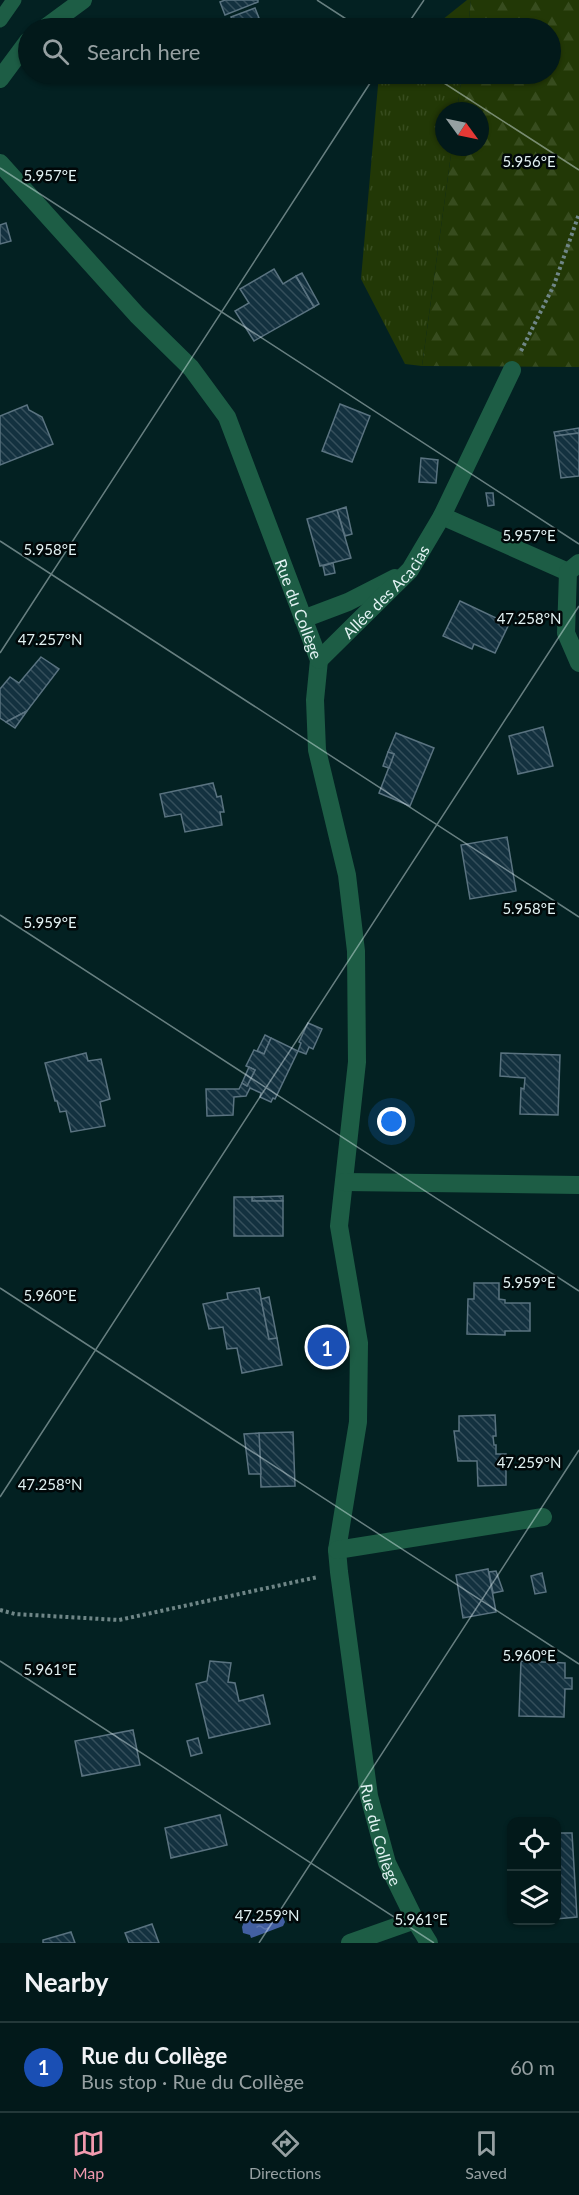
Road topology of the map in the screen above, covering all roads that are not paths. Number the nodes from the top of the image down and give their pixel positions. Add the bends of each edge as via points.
1 (14, 0) edge
2 (83, 0) edge
3 (59, 18) edge
4 (0, 20) edge
5 (18, 54) edge
6 (0, 78) edge
7 (0, 163) edge
8 (512, 370) road end
9 (442, 516) junction
10 (574, 568) edge
11 (410, 570) junction
12 (303, 619) junction
13 (319, 660) junction
14 (579, 663) edge
15 (344, 1182) junction
16 (579, 1185) edge
17 (543, 1516) dead end
18 (337, 1550) junction
19 (415, 1920) junction
20 (350, 1943) edge
21 (429, 1943) edge

1 - 4 lane
2 - 3 street
5 - 6 street
7 - 12 street, Rue du Collège via 136,315 191,368 227,417
8 - 9 street, Allée des Acacias
9 - 10 street
9 - 11 street, Allée des Acacias
10 - 14 street via 566,633
11 - 12 street via 348,602
11 - 13 street, Allée des Acacias
12 - 13 street, Rue du Collège
13 - 15 street, Rue du Collège via 316,750 347,876 356,951 357,1062
15 - 16 street
15 - 18 street, Rue du Collège via 339,1226 359,1343 358,1422
17 - 18 street
18 - 19 street, Rue du Collège via 369,1796 387,1863
19 - 20 street
19 - 21 street, Rue du Collège

